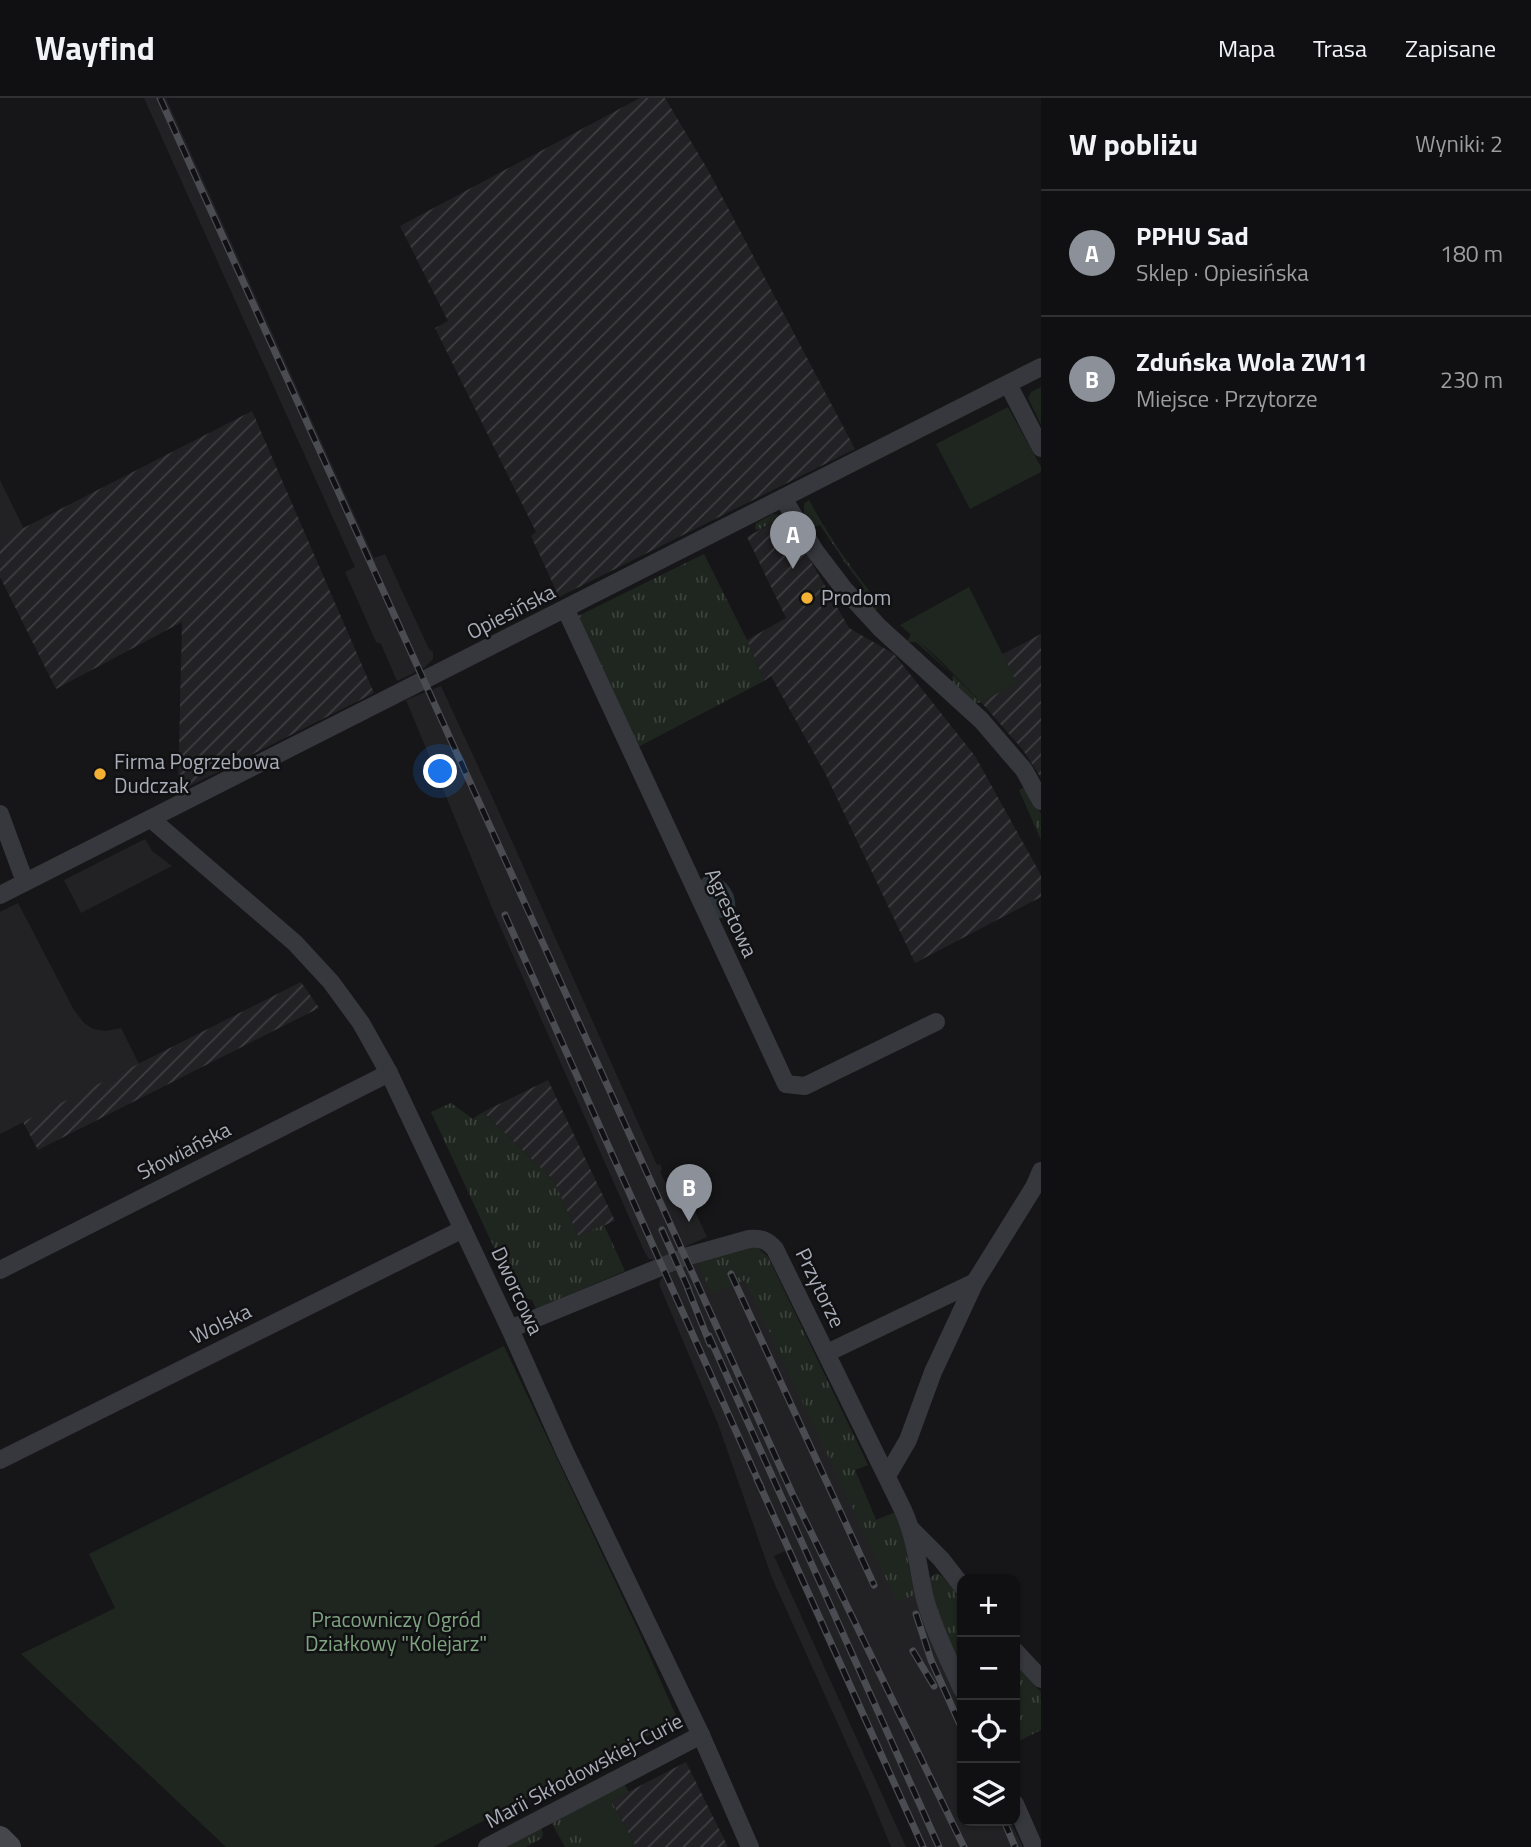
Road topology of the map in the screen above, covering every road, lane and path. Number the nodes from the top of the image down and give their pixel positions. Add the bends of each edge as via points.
1 (1041, 368) edge
2 (1008, 384) junction
3 (1041, 448) edge
4 (783, 498) junction
5 (566, 610) junction
6 (1041, 801) edge
7 (0, 814) edge
8 (151, 819) junction
9 (25, 882) junction
10 (0, 895) edge
11 (936, 1023) dead end
12 (388, 1073) junction
13 (1041, 1171) edge
14 (463, 1229) junction
15 (0, 1270) edge
16 (975, 1282) junction
17 (510, 1329) junction
18 (827, 1353) junction
19 (0, 1460) edge
20 (887, 1476) junction
21 (912, 1530) junction
22 (957, 1580) edge
23 (1020, 1656) edge
24 (957, 1678) edge
25 (1041, 1679) edge
26 (701, 1735) junction
27 (1020, 1815) edge
28 (0, 1838) edge
29 (9, 1847) edge
30 (487, 1847) edge
31 (750, 1847) edge
32 (1034, 1847) edge

1 - 2 street, Opiesińska
2 - 3 street
2 - 4 street, Opiesińska
4 - 5 street, Opiesińska
4 - 6 street via 844,589 981,720 1024,770
5 - 8 street, Opiesińska
5 - 11 street, Agrestowa via 786,1084 805,1086
7 - 9 street
8 - 9 street, Opiesińska
8 - 12 street, Dworcowa via 295,943 361,1023
9 - 10 street, Opiesińska
12 - 14 street, Dworcowa
12 - 15 street, Słowiańska
13 - 16 street
14 - 17 street, Dworcowa
14 - 19 street, Wolska
16 - 18 street
16 - 20 street via 933,1372 908,1440
17 - 18 street, Przytorze via 685,1257 760,1238 775,1249
17 - 26 street, Dworcowa
18 - 20 street, Przytorze
20 - 21 street, Przytorze
21 - 22 street
21 - 24 street via 934,1628
23 - 25 street
26 - 30 street, Marii Skłodowskiej-Curie
26 - 31 street, Dworcowa
27 - 32 street
28 - 29 street

